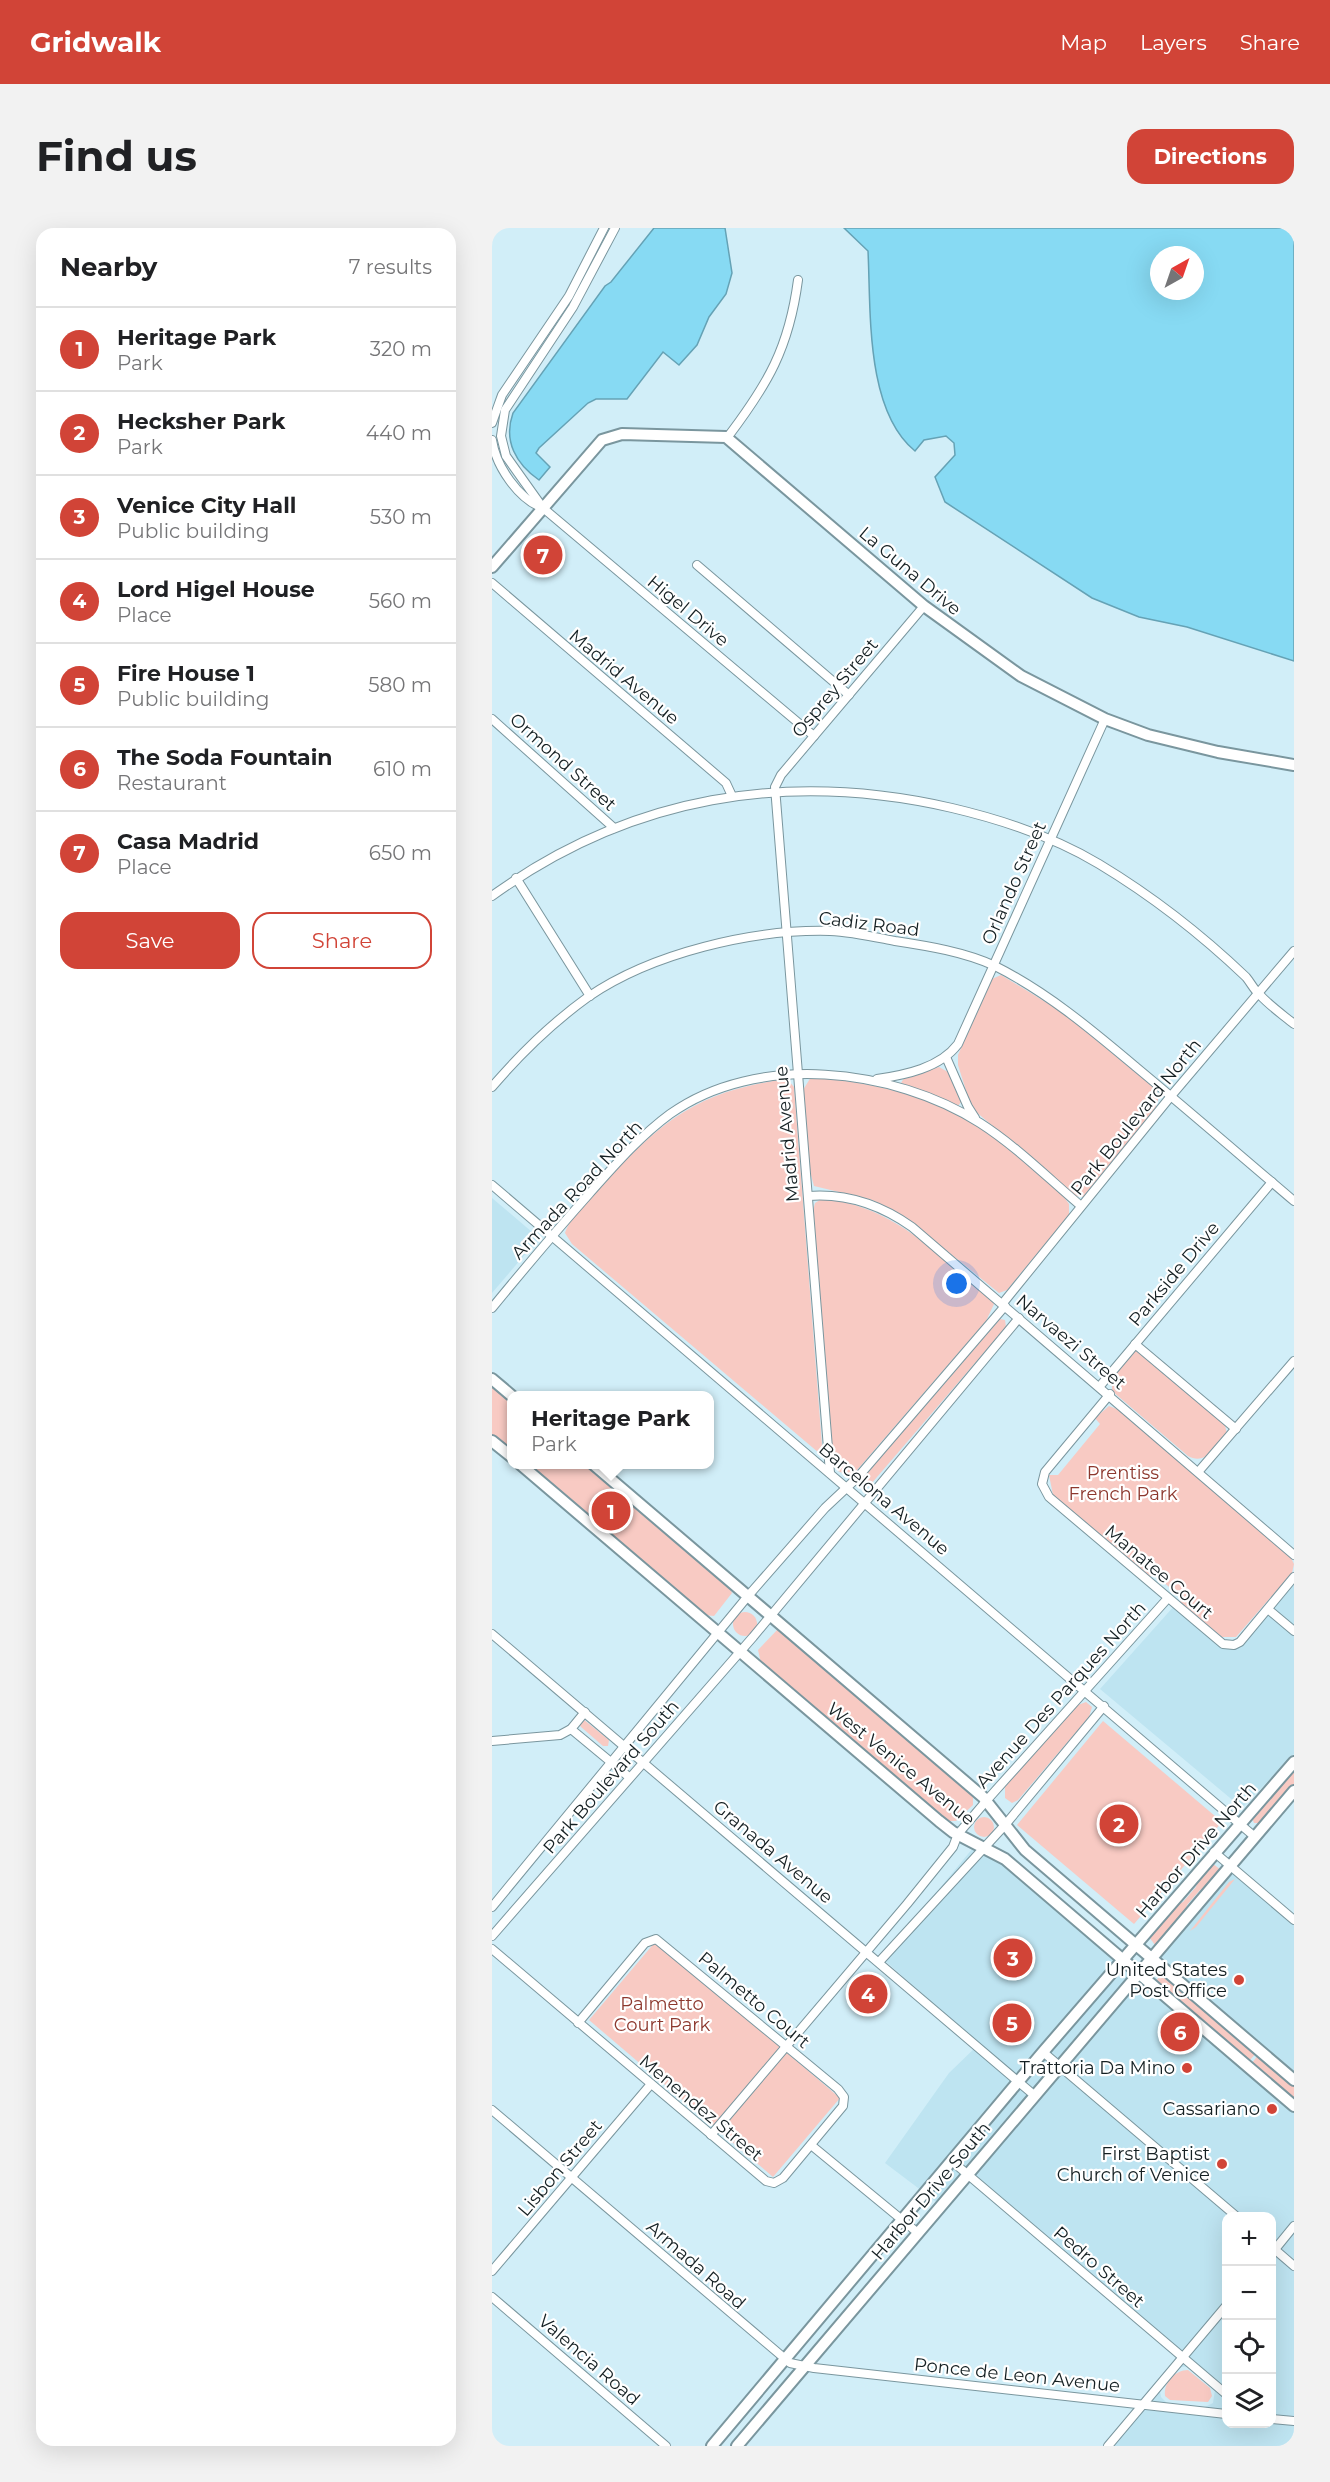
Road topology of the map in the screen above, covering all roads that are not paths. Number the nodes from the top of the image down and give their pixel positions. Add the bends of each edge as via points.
1 (604, 228) edge
2 (615, 228) edge
3 (798, 280) dead end
4 (492, 423) edge
5 (727, 438) junction
6 (492, 440) edge
7 (543, 508) junction
8 (697, 565) dead end
9 (492, 567) edge
10 (492, 583) edge
11 (924, 606) junction
12 (849, 695) junction
13 (492, 719) edge
14 (1105, 719) junction
15 (814, 736) junction
16 (1294, 765) edge
17 (774, 792) junction
18 (732, 795) junction
19 (614, 828) junction
20 (1050, 839) junction
21 (516, 878) junction
22 (492, 896) edge
23 (786, 932) junction
24 (1294, 951) edge
25 (994, 966) junction
26 (1258, 993) junction
27 (590, 996) junction
28 (1294, 1024) edge
29 (946, 1057) junction
30 (797, 1074) junction
31 (873, 1080) junction
32 (492, 1087) edge
33 (1171, 1096) junction
34 (979, 1122) junction
35 (1272, 1182) junction
36 (492, 1185) edge
37 (808, 1196) junction
38 (1294, 1201) edge
39 (1082, 1206) junction
40 (552, 1237) junction
41 (1004, 1304) junction
42 (492, 1308) edge
43 (1019, 1317) junction
44 (1135, 1344) junction
45 (1294, 1361) edge
46 (492, 1378) edge
47 (1100, 1386) junction
48 (507, 1392) edge
49 (1110, 1394) junction
50 (1236, 1430) junction
51 (492, 1441) edge
52 (507, 1453) edge
53 (526, 1469) edge
54 (599, 1469) edge
55 (1199, 1471) junction
56 (830, 1473) junction
57 (846, 1488) junction
58 (864, 1503) junction
59 (1294, 1555) edge
60 (1294, 1577) edge
61 (748, 1596) junction
62 (1168, 1598) junction
63 (1269, 1610) junction
64 (770, 1616) junction
65 (1294, 1631) edge
66 (717, 1632) junction
67 (492, 1634) edge
68 (740, 1652) junction
69 (1084, 1690) junction
70 (1104, 1707) junction
71 (585, 1712) junction
72 (571, 1729) junction
73 (492, 1741) edge
74 (624, 1745) junction
75 (644, 1762) junction
76 (1294, 1762) edge
77 (612, 1763) junction
78 (629, 1778) junction
79 (1294, 1791) edge
80 (987, 1800) junction
81 (1240, 1824) junction
82 (1005, 1825) junction
83 (958, 1834) junction
84 (1255, 1837) junction
85 (984, 1848) junction
86 (1214, 1852) junction
87 (1232, 1867) junction
88 (492, 1907) edge
89 (1294, 1920) edge
90 (492, 1936) edge
91 (1135, 1945) junction
92 (492, 1949) edge
93 (867, 1952) junction
94 (1153, 1959) junction
95 (1122, 1960) junction
96 (879, 1962) junction
97 (1140, 1975) junction
98 (578, 2023) junction
99 (786, 2047) junction
100 (1043, 2052) junction
101 (1061, 2067) junction
102 (1294, 2080) edge
103 (1020, 2083) junction
104 (651, 2084) junction
105 (1034, 2095) junction
106 (1294, 2106) edge
107 (492, 2110) edge
108 (711, 2135) junction
109 (811, 2145) junction
110 (953, 2162) junction
111 (967, 2173) junction
112 (785, 2176) joint
113 (572, 2178) junction
114 (1230, 2212) edge
115 (903, 2220) junction
116 (1294, 2226) edge
117 (918, 2233) junction
118 (1276, 2247) edge
119 (1276, 2252) edge
120 (1294, 2266) edge
121 (492, 2271) edge
122 (492, 2297) edge
123 (1222, 2312) edge
124 (1182, 2358) junction
125 (785, 2360) junction
126 (805, 2366) junction
127 (1222, 2390) edge
128 (1143, 2404) junction
129 (1222, 2413) edge
130 (1276, 2419) edge
131 (1294, 2421) edge
132 (666, 2446) edge
133 (712, 2446) edge
134 (736, 2446) edge
135 (1108, 2446) edge

1 - 4 street via 569,296 502,395
2 - 7 street via 580,295 510,400 503,417 501,436 506,456
3 - 5 street via 791,321 777,362 761,392
5 - 7 street via 612,435 596,445
5 - 11 street, La Guna Drive
6 - 7 street via 505,473 531,504
7 - 9 street
7 - 15 street, Higel Drive
8 - 12 street
10 - 18 street, Madrid Avenue via 726,783
11 - 12 street, Osprey Street
11 - 14 street, La Guna Drive via 1021,676
12 - 15 street, Osprey Street
13 - 19 street, Ormond Street
14 - 16 street, La Guna Drive via 1192,747
14 - 20 street, Orlando Street
15 - 17 street, Osprey Street via 779,778
17 - 18 street
17 - 20 street via 892,796 981,815
17 - 23 street, Madrid Avenue
18 - 19 street via 663,811
19 - 21 street
20 - 25 street, Orlando Street
20 - 26 street via 1153,899 1246,977
21 - 22 street
21 - 27 street
23 - 25 street, Cadiz Road via 832,931 880,938 950,952
23 - 27 street, Cadiz Road via 678,956 642,969
23 - 30 street, Madrid Avenue
24 - 26 street, Park Boulevard North
25 - 29 street, Orlando Street via 958,1044
25 - 33 street, Cadiz Road via 1074,1016
26 - 28 street
26 - 33 street, Park Boulevard North
27 - 32 street, Cadiz Road via 542,1034
29 - 31 street
29 - 34 street via 968,1107
30 - 31 street, Armada Road North
30 - 37 street, Madrid Avenue
30 - 40 street, Armada Road North via 721,1090 679,1108 620,1161
31 - 34 street, Armada Road North
33 - 35 street, Cadiz Road
33 - 39 street, Park Boulevard North
34 - 39 street, Armada Road North
35 - 38 street, Cadiz Road
35 - 44 street, Parkside Drive
36 - 40 street, Barcelona Avenue
37 - 41 street, Narvaezi Street via 844,1197 887,1212 919,1232
37 - 56 street, Madrid Avenue
39 - 41 street, Park Boulevard North
40 - 42 street, Armada Road North
40 - 56 street, Barcelona Avenue
41 - 43 street, Narvaezi Street
41 - 57 street, Park Boulevard North
43 - 47 street, Narvaezi Street
43 - 58 street
44 - 47 street, Parkside Drive
44 - 50 street
45 - 50 street
46 - 48 street
47 - 49 street, Narvaezi Street
49 - 55 street, Narvaezi Street
49 - 62 street, Manatee Court via 1045,1472 1043,1488 1048,1497
50 - 55 street
51 - 52 street
53 - 66 street, West Venice Avenue
54 - 61 street, West Venice Avenue
55 - 59 street, Narvaezi Street
56 - 57 street, Barcelona Avenue
57 - 58 street, Barcelona Avenue
57 - 61 street, Park Boulevard North
58 - 64 street
58 - 69 street, Barcelona Avenue
60 - 63 street
61 - 64 street, West Venice Avenue
61 - 66 street, Park Boulevard North
62 - 63 street, Manatee Court via 1226,1645 1240,1642
62 - 69 street, Avenue Des Parques North
63 - 65 street
64 - 68 street, Park Boulevard South
64 - 80 street, West Venice Avenue
66 - 68 street, West Venice Avenue
66 - 74 street, Park Boulevard South
67 - 71 street, Granada Avenue
68 - 75 street, Park Boulevard South
68 - 83 street, West Venice Avenue
69 - 70 street, Barcelona Avenue
69 - 80 street, Avenue Des Parques North
70 - 81 street, Barcelona Avenue
70 - 82 street
71 - 72 street
71 - 74 street, Granada Avenue
72 - 73 street via 560,1735
72 - 77 street
74 - 75 street, Granada Avenue
74 - 77 street, Park Boulevard South
75 - 78 street, Park Boulevard South
75 - 93 street, Granada Avenue
76 - 81 street, Harbor Drive North
77 - 78 street
77 - 88 street, Park Boulevard South
78 - 90 street, Park Boulevard South
79 - 84 street, Harbor Drive North
80 - 82 street, West Venice Avenue
80 - 83 street, Avenue Des Parques North
81 - 84 street, Barcelona Avenue
81 - 86 street, Harbor Drive North
82 - 85 street
82 - 91 street, West Venice Avenue via 1025,1850
83 - 85 street, West Venice Avenue
83 - 93 street, Avenue Des Parques North via 953,1847
84 - 87 street, Harbor Drive North
85 - 95 street, West Venice Avenue via 1005,1859
85 - 96 street
86 - 87 street
86 - 91 street, Harbor Drive North
87 - 89 street
87 - 94 street, Harbor Drive North
91 - 94 street, West Venice Avenue
91 - 95 street, Harbor Drive North
92 - 98 street, Menendez Street
93 - 96 street, Granada Avenue
93 - 99 street, Avenue Des Parques North
94 - 97 street, Harbor Drive South
94 - 102 street, West Venice Avenue
95 - 97 street, West Venice Avenue
95 - 100 street, Harbor Drive South
96 - 103 street, Granada Avenue
97 - 101 street, Harbor Drive South
97 - 106 street, West Venice Avenue
98 - 99 street, Palmetto Court via 645,1943 656,1940
98 - 104 street, Menendez Street
99 - 108 street, Avenue Des Parques North
99 - 109 street, Palmetto Court via 844,2097 843,2106
100 - 101 street
100 - 103 street, Harbor Drive South
101 - 105 street, Harbor Drive South
101 - 114 street
103 - 105 street, Granada Avenue
103 - 110 street, Harbor Drive South
104 - 108 street, Menendez Street
104 - 113 street, Lisbon Street
105 - 111 street, Harbor Drive South
107 - 113 street, Armada Road
108 - 112 street, Menendez Street via 766,2181 777,2182
109 - 112 street, Palmetto Court
109 - 115 street
110 - 111 street, Pedro Street
110 - 115 street, Harbor Drive South
111 - 117 street, Harbor Drive South
111 - 124 street, Pedro Street
113 - 121 street, Lisbon Street
113 - 125 street, Armada Road
115 - 117 street
115 - 125 street, Harbor Drive South
116 - 118 street
117 - 126 street, Harbor Drive South
119 - 120 street
122 - 132 street, Valencia Road
123 - 124 street
124 - 127 street, Pedro Street
124 - 128 street
125 - 126 street, Armada Road
125 - 133 street, Harbor Drive South
126 - 128 street, Ponce de Leon Avenue
126 - 134 street, Harbor Drive South
128 - 129 street, Ponce de Leon Avenue
128 - 135 street
130 - 131 street

